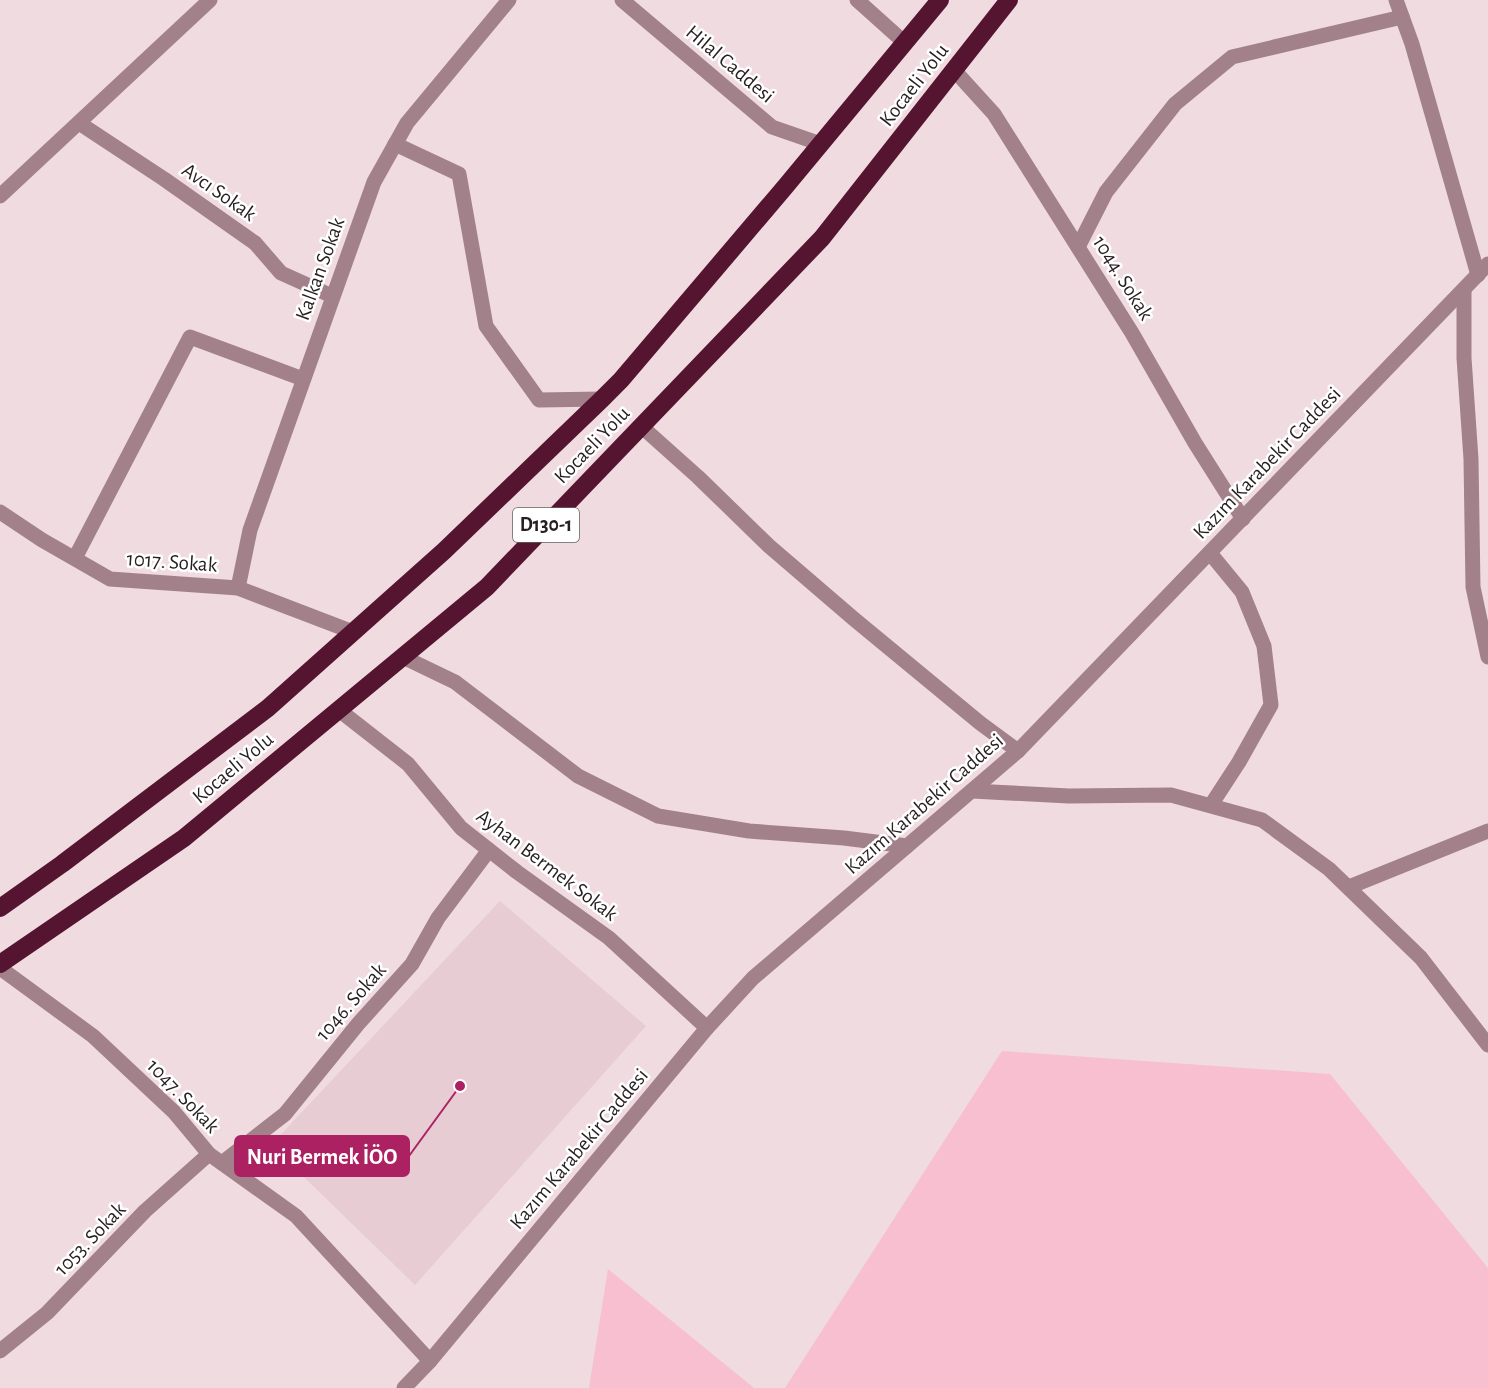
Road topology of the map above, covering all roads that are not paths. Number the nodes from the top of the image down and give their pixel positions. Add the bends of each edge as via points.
1 (210, 0) edge
2 (509, 0) edge
3 (622, 0) edge
4 (857, 0) edge
5 (940, 0) edge
6 (1009, 0) edge
7 (1396, 0) edge
8 (1402, 17) junction
9 (905, 43) junction
10 (954, 70) junction
11 (79, 123) junction
12 (395, 144) junction
13 (821, 144) junction
14 (3, 188) edge
15 (1078, 247) junction
16 (1483, 270) edge
17 (1464, 290) junction
18 (332, 296) junction
19 (303, 379) junction
20 (602, 399) junction
21 (641, 426) junction
22 (0, 512) edge
23 (1243, 519) junction
24 (1210, 553) junction
25 (75, 558) junction
26 (238, 588) junction
27 (353, 632) junction
28 (403, 657) junction
29 (1488, 657) edge
30 (339, 710) junction
31 (1018, 751) junction
32 (972, 791) junction
33 (1210, 805) junction
34 (1488, 831) edge
35 (907, 846) junction
36 (489, 849) junction
37 (1349, 887) junction
38 (0, 908) edge
39 (0, 966) edge
40 (707, 1028) junction
41 (1488, 1045) edge
42 (208, 1154) junction
43 (222, 1164) junction
44 (0, 1351) edge
45 (430, 1361) junction
46 (404, 1388) edge

1 - 11 street
2 - 12 street, Kalkan Sokak via 407,123
3 - 13 street, Hilal Caddesi via 771,127
4 - 9 street
5 - 9 highway, Kocaeli̇ Yolu / D130-1
6 - 10 highway, Kocaeli̇ Yolu / D130-1
7 - 8 street
8 - 15 street via 1232,57 1175,104 1106,192
8 - 16 street
9 - 13 highway, Kocaeli̇ Yolu / D130-1
10 - 15 street, 1044. Sokak via 994,114
10 - 21 highway, Kocaeli̇ Yolu / D130-1 via 822,238
11 - 14 street
11 - 18 street, Avcı Sokak via 255,243 281,273
12 - 18 street, Kalkan Sokak via 374,182
12 - 20 street via 459,174 486,326 539,400
13 - 20 highway, Kocaeli̇ Yolu / D130-1
15 - 23 street, 1044. Sokak
16 - 17 street, Kazım Karabekir Caddesi
17 - 23 street, Kazım Karabekir Caddesi
17 - 29 street via 1473,587
18 - 19 street, Kalkan Sokak
19 - 25 street via 190,338
19 - 26 street, Kalkan Sokak via 250,530
20 - 27 highway, Kocaeli̇ Yolu / D130-1 via 444,551
21 - 28 highway, Kocaeli̇ Yolu / D130-1 via 487,587
21 - 31 street via 854,620
22 - 25 street, 1017. Sokak
23 - 24 street, Kazım Karabekir Caddesi
24 - 31 street, Kazım Karabekir Caddesi
24 - 33 street via 1242,592 1264,646 1271,705
25 - 26 street, 1017. Sokak via 110,579
26 - 27 street, 1017. Sokak
27 - 38 highway, Kocaeli̇ Yolu / D130-1 via 268,708
28 - 30 highway, Kocaeli̇ Yolu / D130-1
28 - 35 street via 455,682 578,776 657,816 749,831 844,837
30 - 36 street, Ayhan Bermek Sokak via 408,764 461,828
30 - 39 highway, Kocaeli̇ Yolu / D130-1 via 184,838
31 - 32 street, Kazım Karabekir Caddesi
32 - 33 street via 1069,796 1172,795
32 - 35 street, Kazım Karabekir Caddesi
33 - 37 street via 1262,819
34 - 37 street
35 - 40 street, Kazım Karabekir Caddesi via 753,978
36 - 40 street, Ayhan Bermek Sokak via 609,938
36 - 43 street, 1046. Sokak via 438,918 412,964 285,1114
37 - 41 street via 1421,958
39 - 42 street, 1047. Sokak via 93,1036 174,1112
40 - 45 street, Kazım Karabekir Caddesi
42 - 43 street, 1047. Sokak
42 - 44 street, 1053. Sokak via 146,1211 47,1313
43 - 45 street, 1047. Sokak via 296,1216
45 - 46 street, Kazım Karabekir Caddesi

